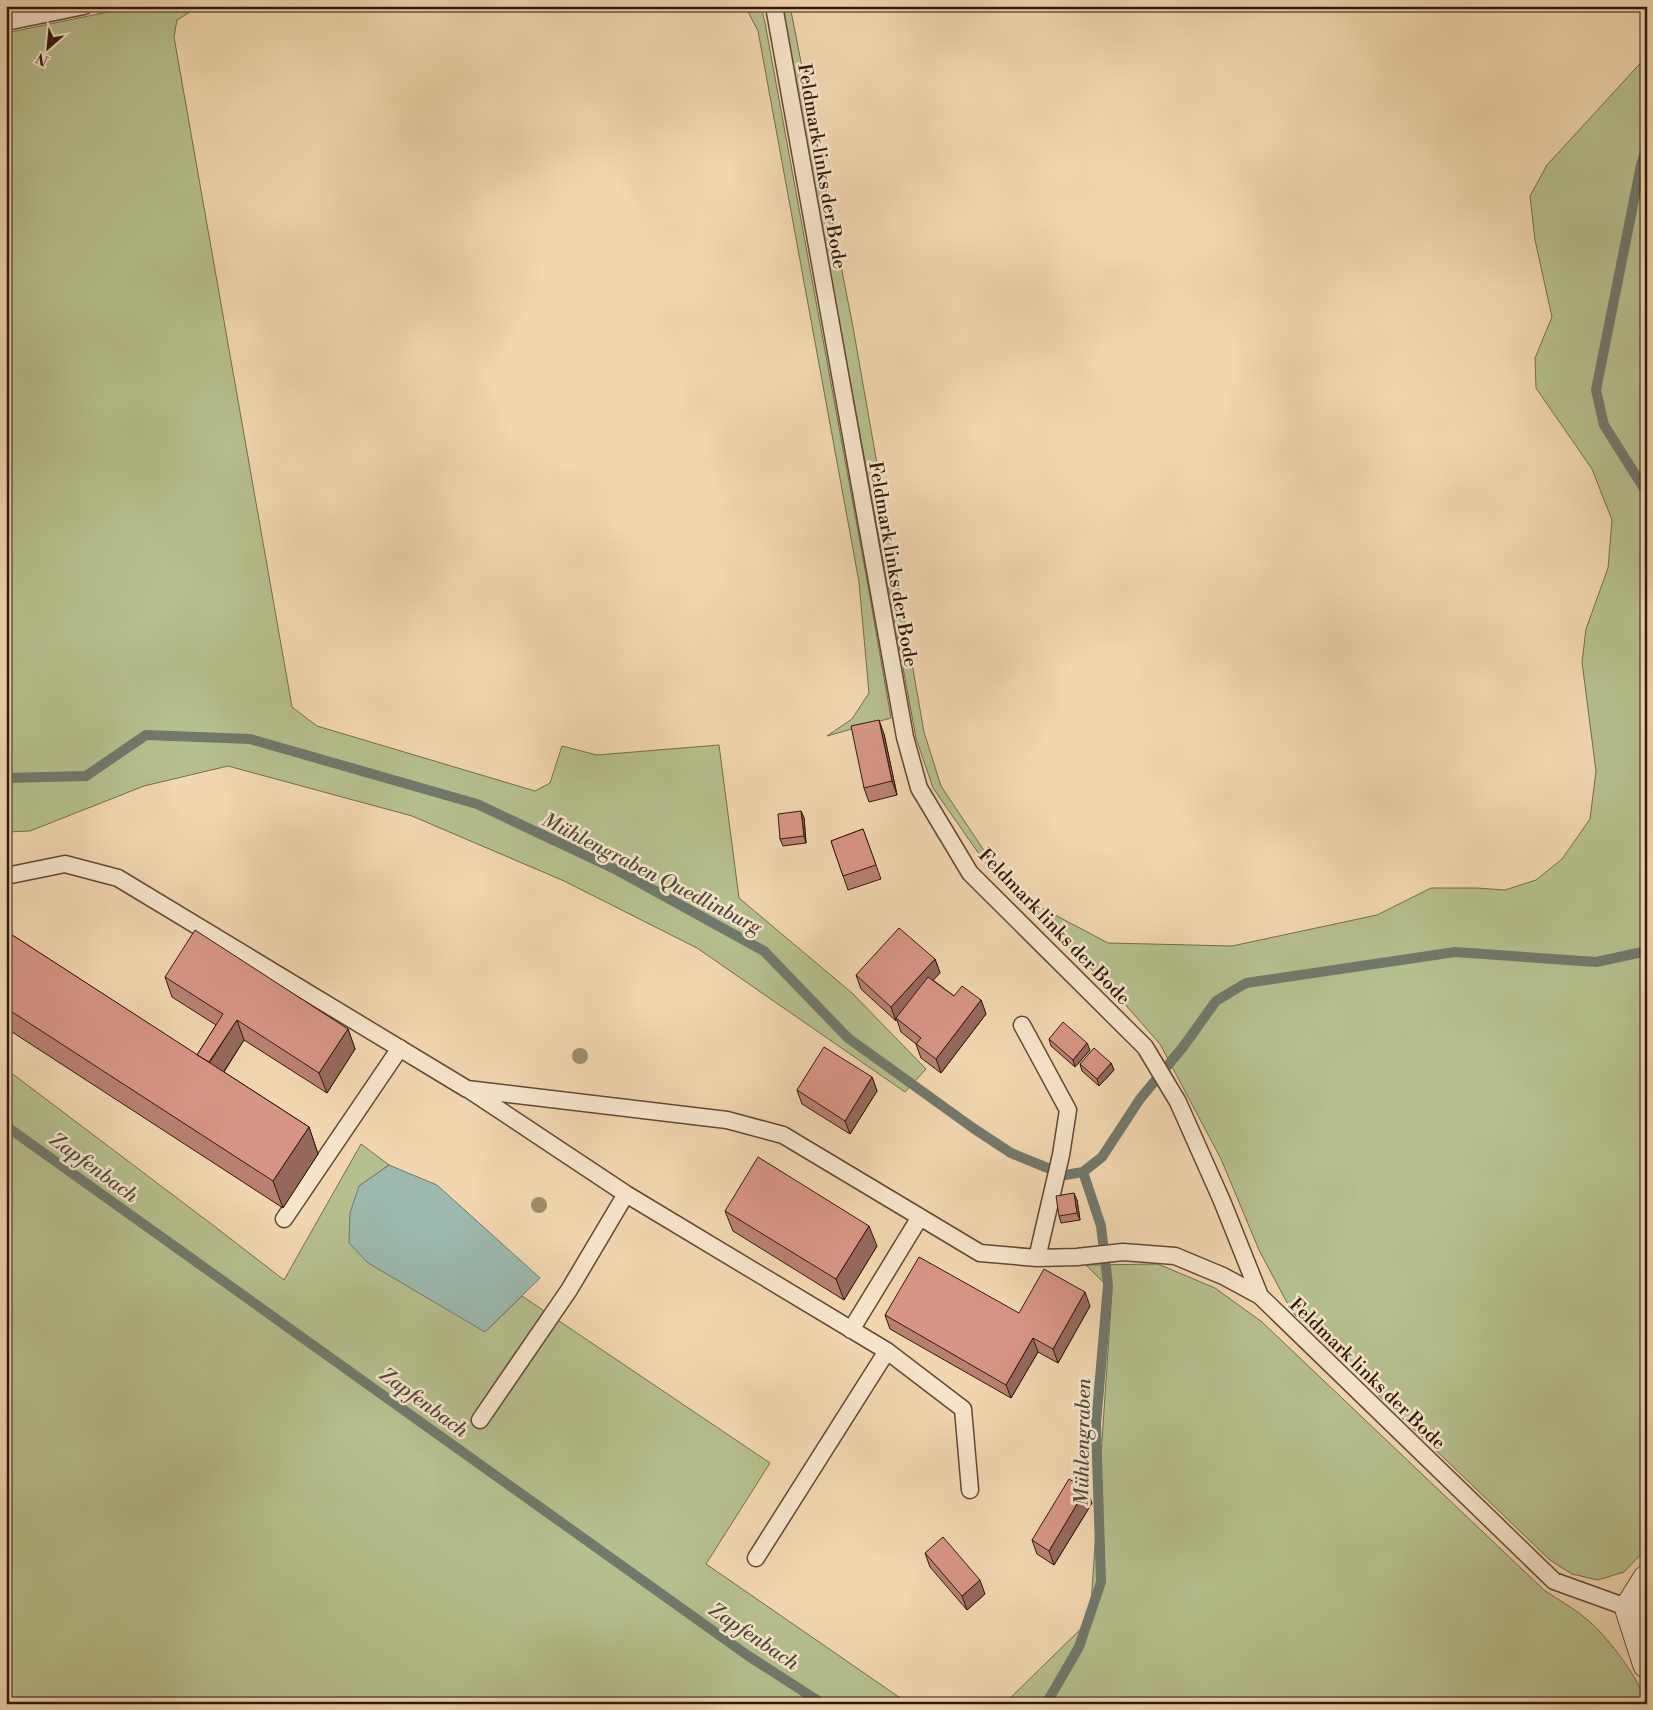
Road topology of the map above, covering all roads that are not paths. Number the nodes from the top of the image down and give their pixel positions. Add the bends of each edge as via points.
1 (84, 6) edge
2 (774, 6) edge
3 (6, 22) edge
4 (6, 876) edge
5 (1022, 1026) dead end
6 (400, 1048) junction
7 (467, 1088) junction
8 (626, 1194) junction
9 (920, 1217) junction
10 (284, 1220) dead end
11 (1037, 1258) junction
12 (1260, 1296) junction
13 (851, 1330) junction
14 (887, 1351) junction
15 (480, 1420) dead end
16 (970, 1490) dead end
17 (756, 1558) dead end
18 (1647, 1578) edge
19 (1629, 1608) junction
20 (1647, 1664) edge

1 - 3 lane
2 - 12 lane, Feldmark links der Bode via 905,736 919,788 970,873 1145,1047 1170,1087 1222,1200
4 - 6 lane via 65,864 118,878
5 - 11 lane via 1068,1110 1062,1155
6 - 7 lane
6 - 10 lane
7 - 8 lane
7 - 9 lane via 727,1120 783,1135
8 - 13 lane
8 - 15 lane via 569,1290
9 - 11 lane via 980,1253
9 - 13 lane
11 - 12 lane via 1123,1252 1175,1256
12 - 19 lane, Feldmark links der Bode via 1554,1581
13 - 14 lane
14 - 16 lane via 963,1409
14 - 17 lane
18 - 19 street
19 - 20 street

